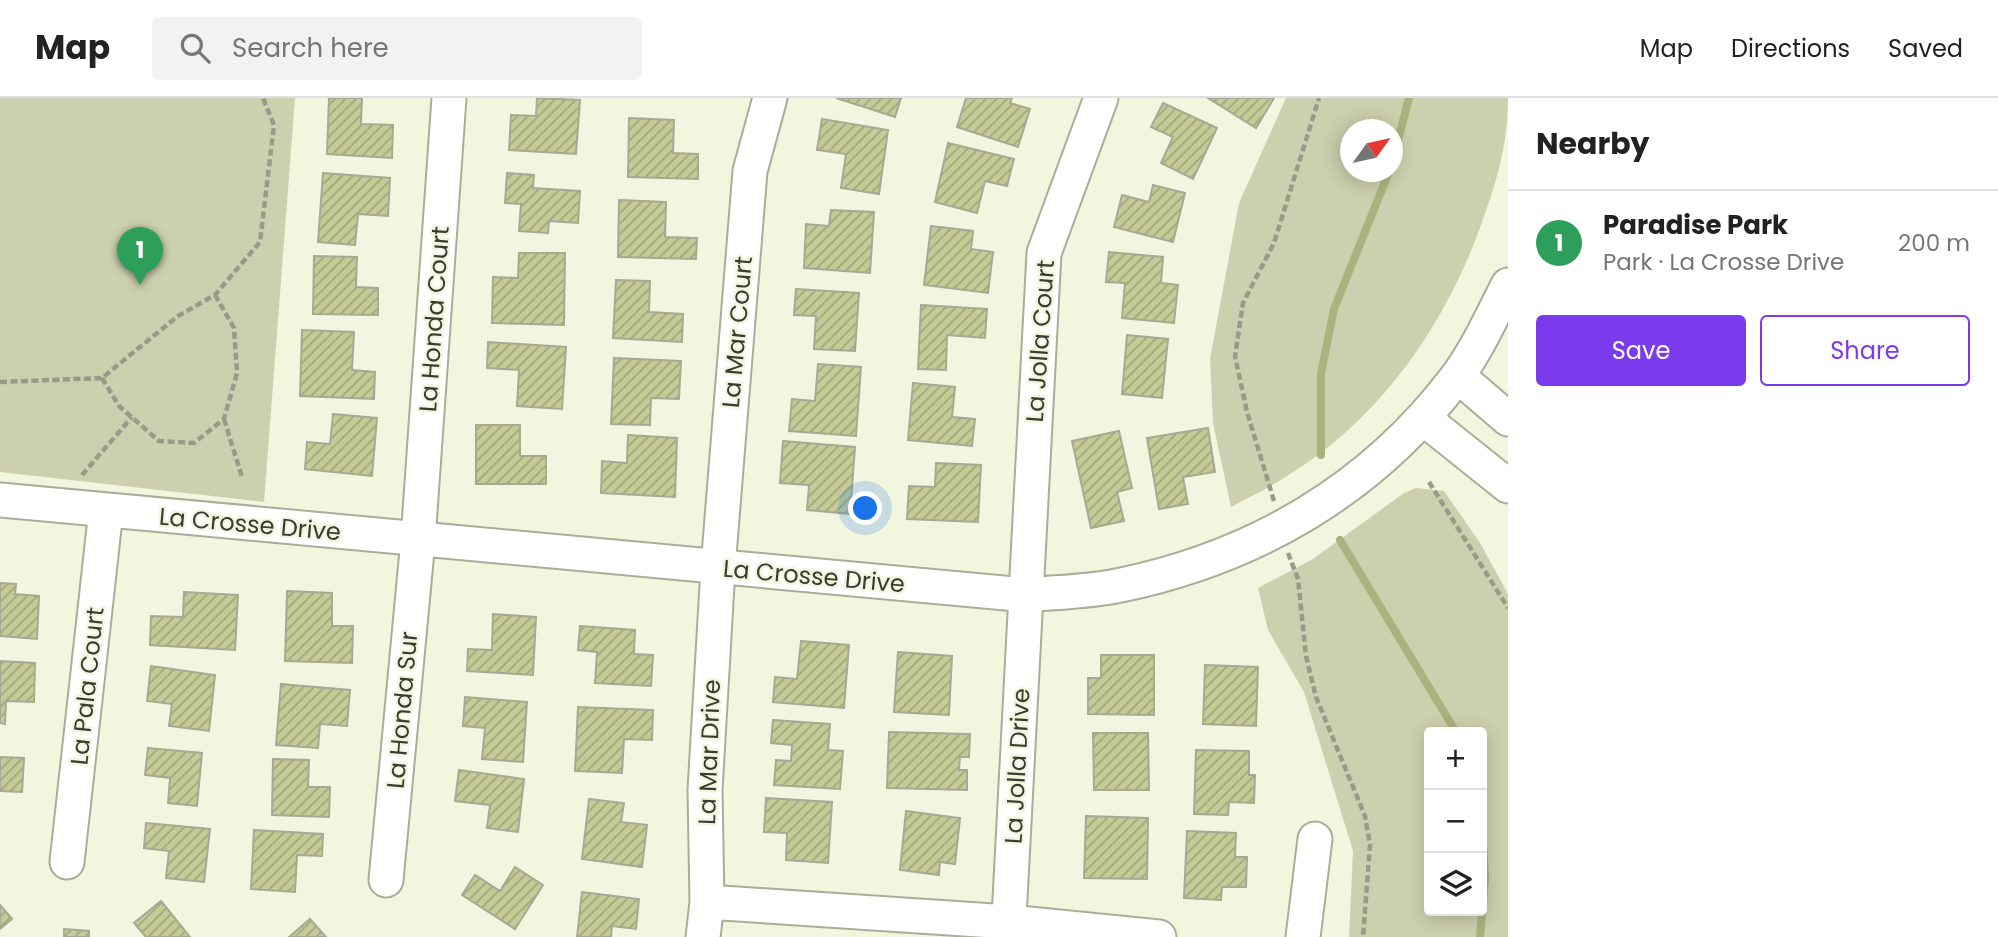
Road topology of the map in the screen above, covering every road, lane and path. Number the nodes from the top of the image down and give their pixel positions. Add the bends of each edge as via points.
1 (263, 98) edge
2 (449, 98) edge
3 (770, 98) edge
4 (1101, 98) edge
5 (1319, 98) edge
6 (1508, 285) edge
7 (215, 295) junction
8 (1458, 376) junction
9 (102, 377) junction
10 (0, 382) edge
11 (132, 417) junction
12 (1423, 418) junction
13 (225, 419) junction
14 (1508, 419) edge
15 (82, 475) dead end
16 (242, 477) dead end
17 (1429, 482) dead end
18 (1508, 486) edge
19 (0, 500) edge
20 (1274, 500) dead end
21 (106, 510) junction
22 (418, 540) junction
23 (1290, 557) dead end
24 (719, 568) junction
25 (1026, 594) junction
26 (1508, 608) edge
27 (1315, 839) dead end
28 (67, 862) dead end
29 (386, 880) dead end
30 (707, 902) junction
31 (1009, 930) edge
32 (703, 937) edge
33 (1159, 937) edge
34 (1303, 937) edge
35 (1363, 937) edge

1 - 7 path via 274,125 260,243
2 - 22 street, La Honda Court
3 - 24 street, La Mar Court via 750,171
4 - 25 street, La Jolla Court via 1044,253
5 - 20 path via 1274,243 1243,303 1235,356
6 - 8 street, La Crosse Drive
7 - 9 path via 178,316
7 - 13 path via 234,328 237,373
8 - 12 street, La Crosse Drive
8 - 14 street
9 - 10 path
9 - 11 path via 119,406
11 - 13 path via 159,441 194,443
11 - 15 path
12 - 18 street
12 - 25 street, La Crosse Drive via 1392,449 1300,519 1249,546 1119,586
13 - 16 path
17 - 26 path
19 - 21 street, La Crosse Drive
21 - 22 street, La Crosse Drive
21 - 28 street, La Pala Court
22 - 24 street, La Crosse Drive
22 - 29 street, La Honda Sur
23 - 35 path via 1298,579 1306,656 1316,696 1365,816 1370,845
24 - 25 street, La Crosse Drive
24 - 30 street, La Mar Drive via 705,790
25 - 31 street, La Jolla Drive
27 - 34 street
30 - 31 street
30 - 32 street, La Mar Drive
31 - 33 street

